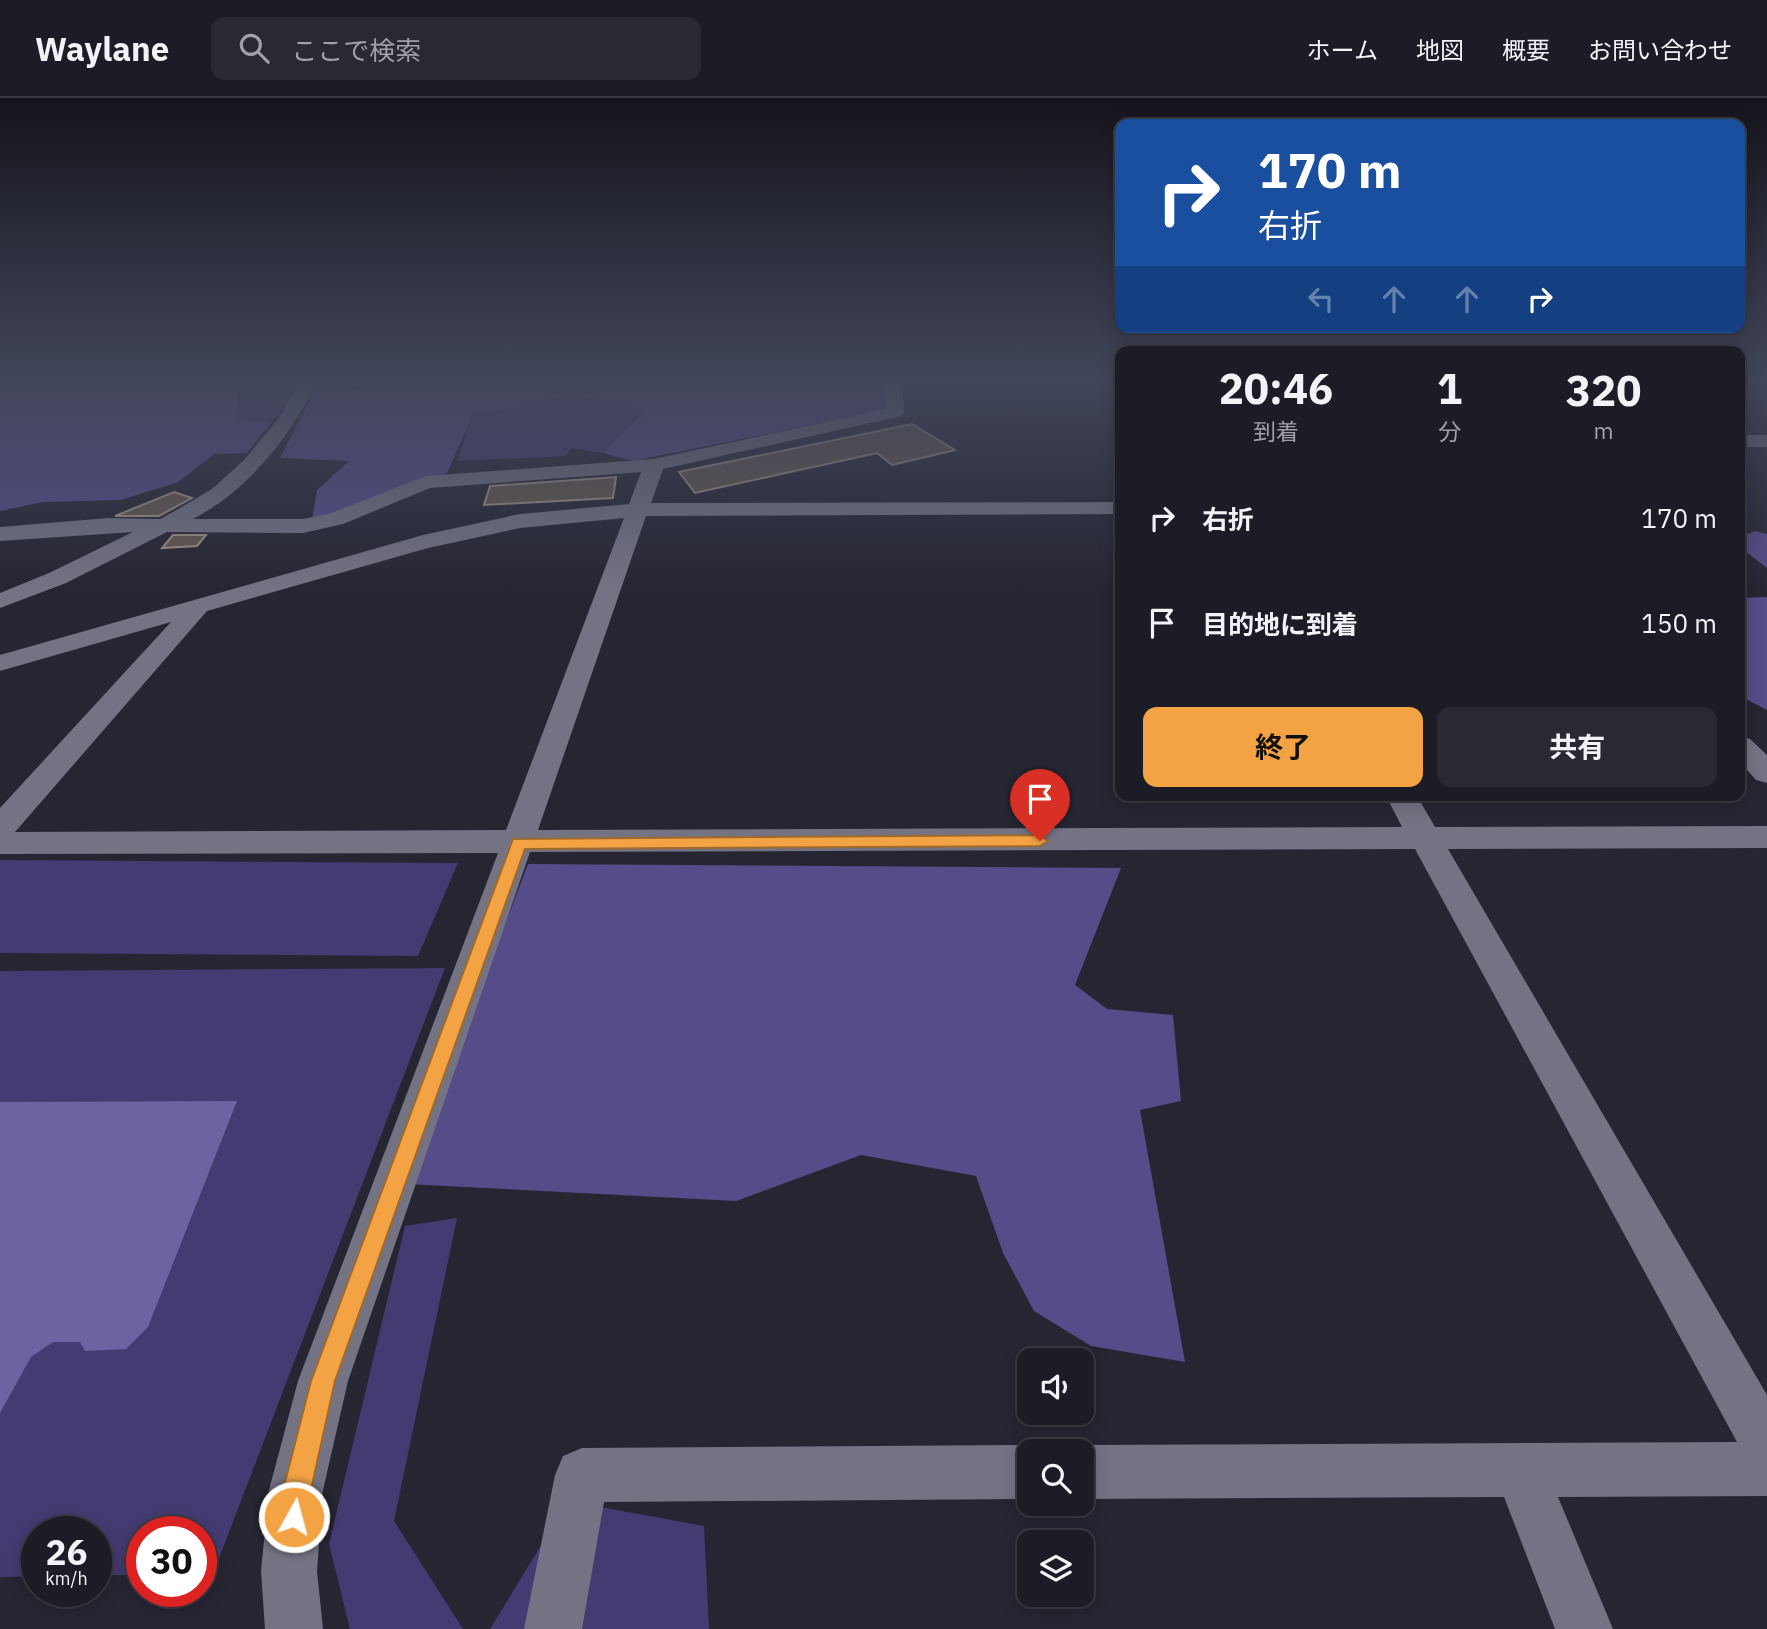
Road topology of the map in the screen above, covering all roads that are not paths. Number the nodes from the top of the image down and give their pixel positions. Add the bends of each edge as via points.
1 (263, 448) edge
2 (729, 448) edge
3 (654, 465) junction
4 (1115, 508) edge
5 (638, 510) junction
6 (166, 524) junction
7 (0, 534) edge
8 (0, 601) edge
9 (198, 607) junction
10 (0, 663) edge
11 (1745, 750) edge
12 (1767, 772) edge
13 (1404, 801) edge
14 (0, 828) edge
15 (1767, 836) edge
16 (1424, 839) junction
17 (0, 843) edge
18 (519, 843) junction
19 (1767, 1445) edge
20 (1520, 1469) junction
21 (1767, 1469) edge
22 (1017, 1472) edge
23 (1094, 1472) edge
24 (294, 1629) edge
25 (553, 1629) edge
26 (1584, 1629) edge

1 - 6 street via 227,488
2 - 3 street
3 - 5 street
3 - 6 street via 426,482 344,516 303,526
4 - 5 street
5 - 9 street via 520,521 459,534
5 - 18 street via 558,723
6 - 7 street
6 - 8 street via 46,585
9 - 10 street
9 - 14 street
11 - 12 street
13 - 16 street
15 - 16 street
16 - 18 street
16 - 19 street
17 - 18 street
18 - 24 street via 323,1381 296,1490 289,1571
20 - 21 street
20 - 23 street
20 - 26 street
22 - 25 street via 582,1475

